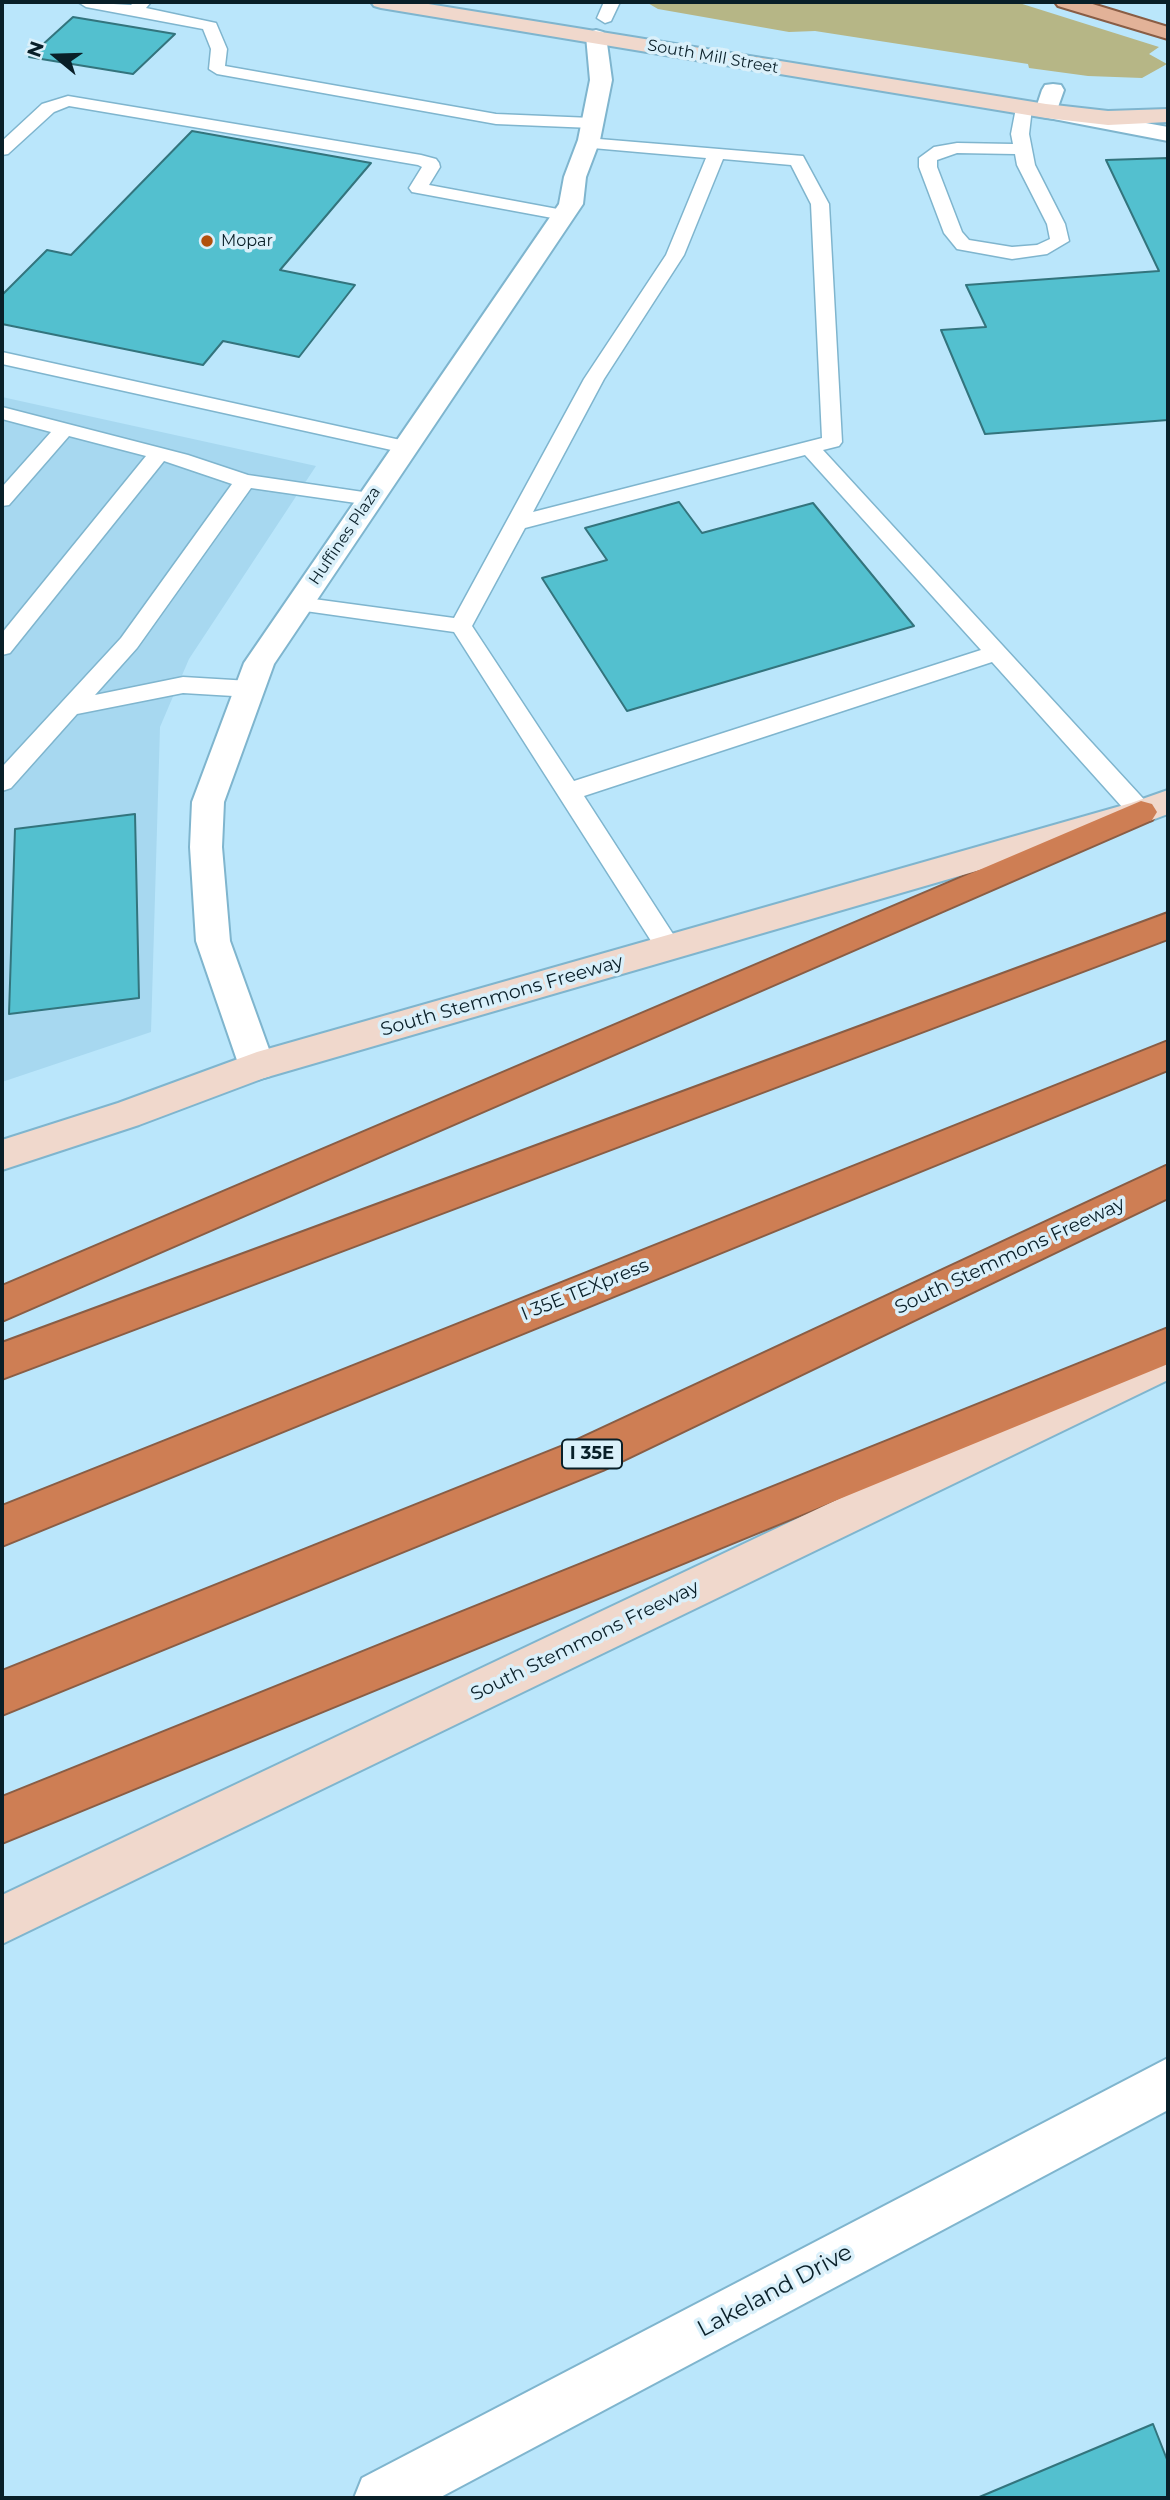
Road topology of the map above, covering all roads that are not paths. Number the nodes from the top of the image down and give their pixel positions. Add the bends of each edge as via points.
1 (86, 2) edge
2 (381, 2) edge
3 (498, 2) edge
4 (1065, 2) edge
5 (139, 6) edge
6 (604, 19) edge
7 (686, 31) dead end
8 (1168, 33) edge
9 (1043, 88) joint
10 (1168, 99) edge
11 (1024, 108) junction
12 (1046, 111) junction
13 (1168, 116) edge
14 (590, 133) junction
15 (1168, 134) edge
16 (1023, 149) junction
17 (2, 150) edge
18 (717, 153) junction
19 (564, 215) junction
20 (2, 358) edge
21 (2, 413) edge
22 (64, 429) junction
23 (405, 447) junction
24 (809, 447) junction
25 (159, 453) junction
26 (245, 481) junction
27 (370, 499) junction
28 (2, 500) edge
29 (517, 523) junction
30 (299, 604) junction
31 (461, 626) junction
32 (2, 648) edge
33 (996, 653) junction
34 (250, 689) junction
35 (69, 708) junction
36 (2, 782) edge
37 (569, 792) junction
38 (1154, 807) edge
39 (1168, 926) edge
40 (669, 948) junction
41 (1168, 1055) edge
42 (257, 1066) junction
43 (1168, 1074) edge
44 (2, 1155) edge
45 (1168, 1181) edge
46 (2, 1304) edge
47 (1168, 1346) edge
48 (2, 1361) edge
49 (1168, 1361) edge
50 (342, 1388) junction
51 (2, 1526) edge
52 (2, 1693) edge
53 (2, 1820) edge
54 (2, 1920) edge
55 (1168, 2083) edge
56 (382, 2498) edge

1 - 5 lane
2 - 6 main road, South Mill Street
3 - 6 main road, South Mill Street
4 - 8 main road
5 - 14 lane via 210,26 219,49 217,69
6 - 7 main road, South Mill Street
6 - 11 main road, South Mill Street
6 - 14 street, Huffines Plaza via 601,80
9 - 10 main road via 1131,101
9 - 12 street
11 - 12 main road, South Mill Street
11 - 16 lane
12 - 13 main road, South Mill Street via 1108,118
12 - 15 street, South Mill Street
14 - 18 lane
14 - 19 street, Huffines Plaza
16 - 16 lane via 1060,241 1041,250 1012,253 963,245 953,233 928,158 957,148
17 - 19 lane via 48,108 68,102 95,104 421,160 431,167 418,188
18 - 24 lane via 797,160 820,204 832,442
18 - 29 lane via 675,255 594,379
19 - 23 street, Huffines Plaza
20 - 23 lane
21 - 22 lane
22 - 25 lane
22 - 28 lane
23 - 27 street, Huffines Plaza
24 - 29 lane
24 - 33 lane
25 - 26 lane
25 - 32 lane
26 - 27 lane
26 - 35 lane via 129,643
27 - 30 street, Huffines Plaza
29 - 31 lane
30 - 31 lane
30 - 34 street, Huffines Plaza via 259,663
31 - 37 lane
33 - 37 lane
33 - 38 lane
34 - 35 lane via 183,685
34 - 42 street, Huffines Plaza via 208,802 206,847 213,941
35 - 36 lane
37 - 40 lane
38 - 40 main road, South Stemmons Freeway
38 - 46 highway
39 - 48 highway
40 - 42 main road, South Stemmons Freeway
41 - 50 highway, I 35E TEXpress
42 - 44 main road, South Stemmons Freeway
43 - 50 highway
45 - 52 highway, South Stemmons Freeway / I 35E via 588,1456
47 - 53 highway
49 - 54 main road, South Stemmons Freeway
50 - 51 highway, I 35E TEXpress
55 - 56 street, Lakeland Drive

